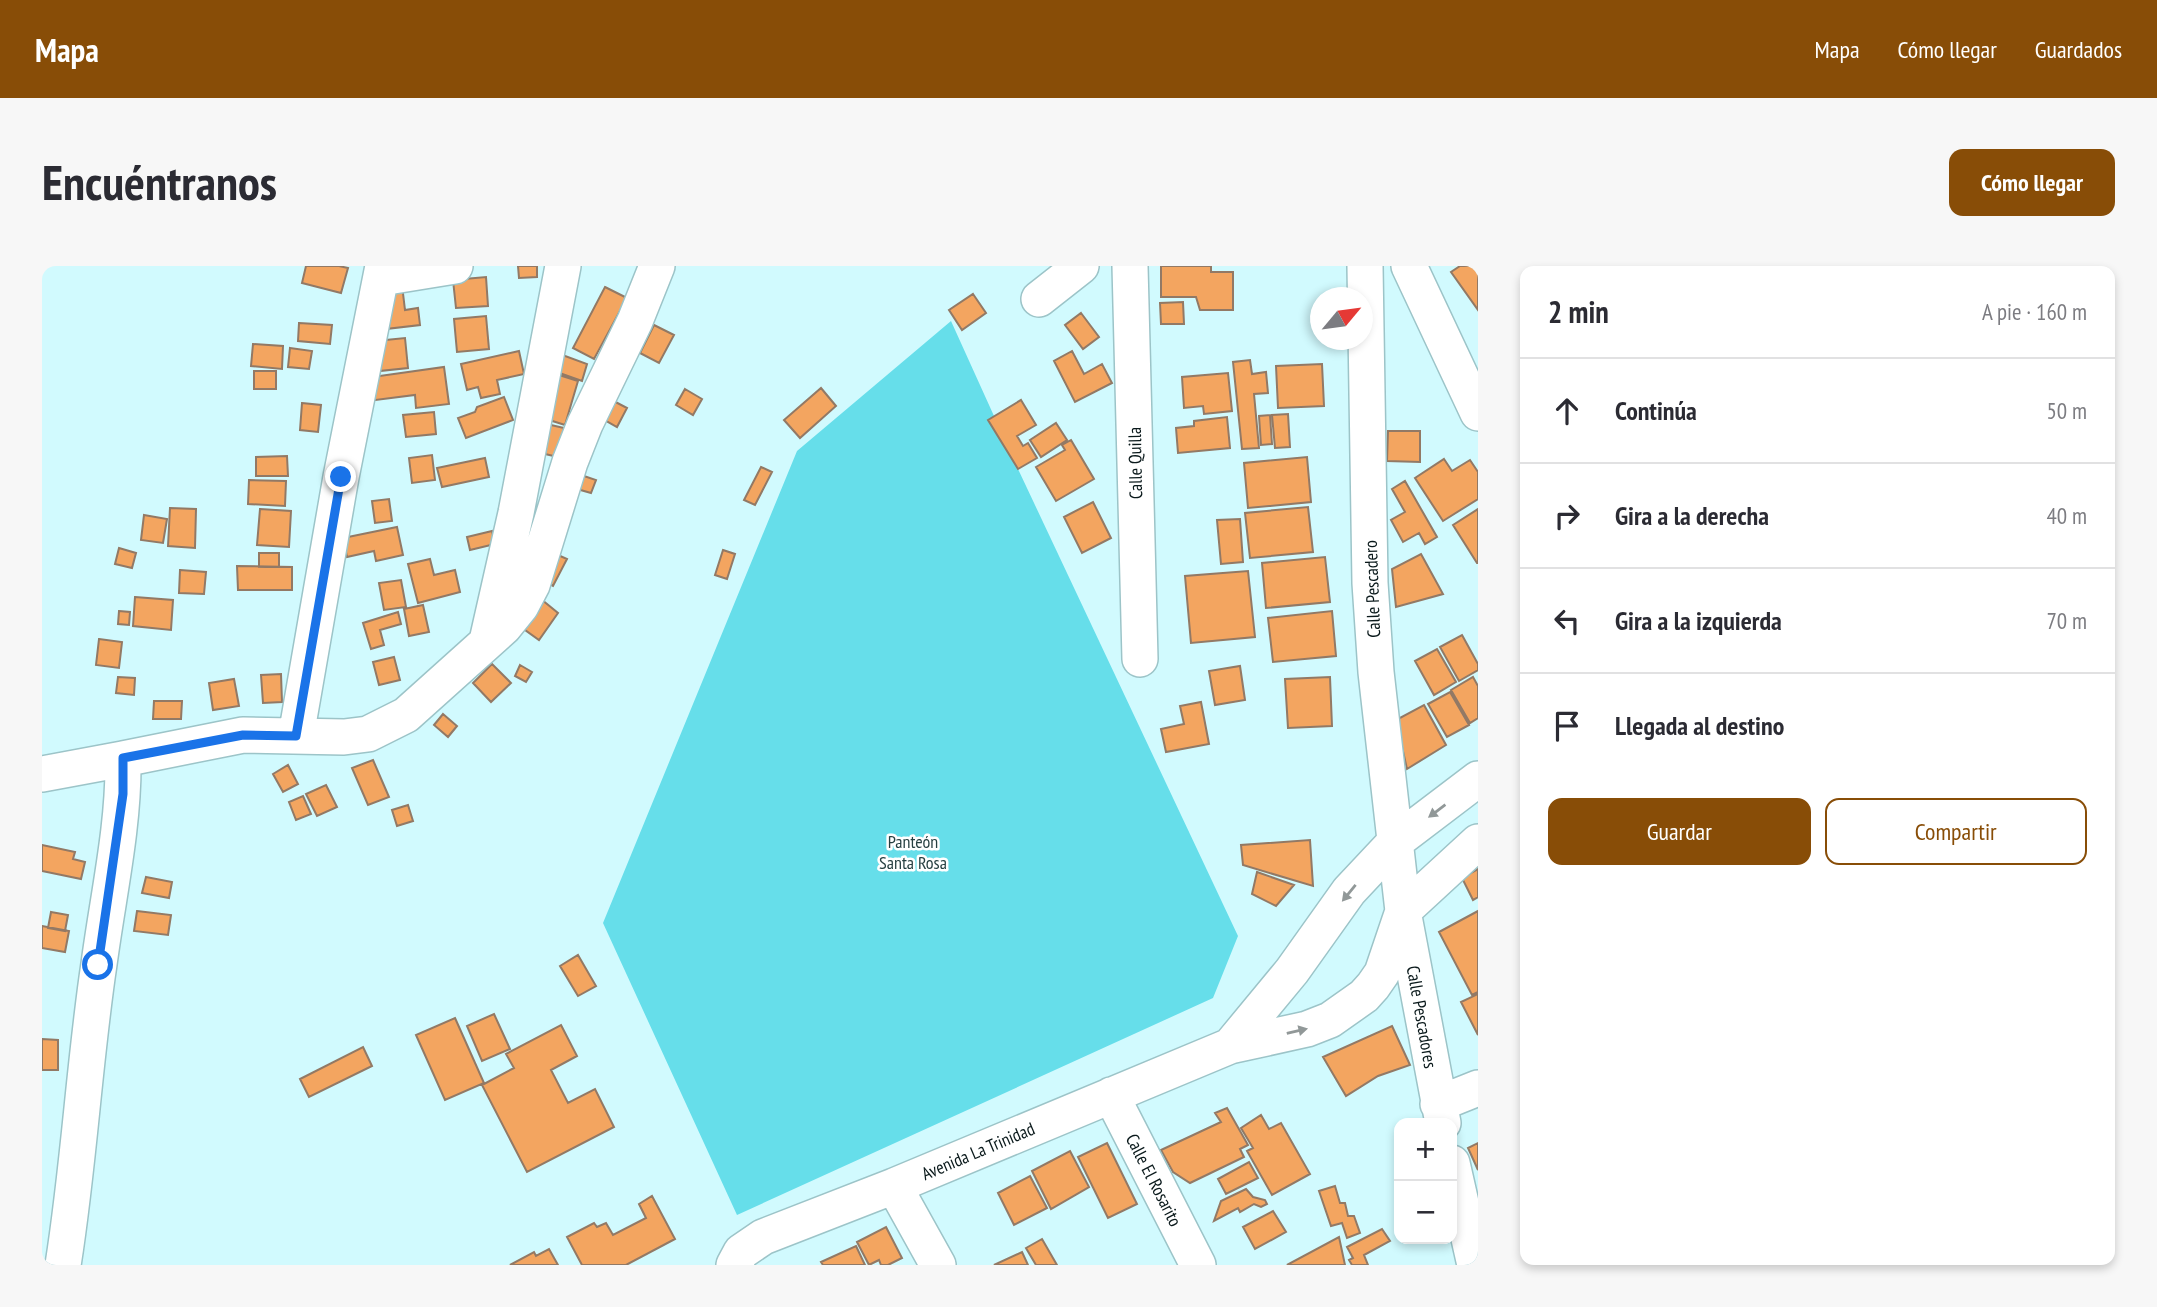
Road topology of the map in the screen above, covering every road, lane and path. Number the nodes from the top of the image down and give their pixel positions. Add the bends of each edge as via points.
1 (455, 266) edge
2 (563, 266) edge
3 (657, 266) edge
4 (1081, 266) edge
5 (1130, 266) edge
6 (1365, 266) edge
7 (1414, 268) edge
8 (382, 272) edge
9 (1039, 299) dead end
10 (1478, 413) edge
11 (487, 642) junction
12 (1140, 659) dead end
13 (296, 736) junction
14 (123, 758) junction
15 (42, 774) edge
16 (1478, 779) edge
17 (1395, 842) junction
18 (1478, 842) edge
19 (1403, 911) junction
20 (1230, 1046) junction
21 (1478, 1088) edge
22 (1111, 1095) junction
23 (1441, 1114) edge
24 (1456, 1181) edge
25 (894, 1186) junction
26 (63, 1265) edge
27 (734, 1265) edge
28 (938, 1265) edge
29 (1198, 1265) edge
30 (1475, 1265) edge

1 - 8 street
2 - 11 street
3 - 11 street via 570,462 532,585 521,606
4 - 9 street
5 - 12 street, Calle Quilla
6 - 17 street, Calle Pescadero via 1370,583
7 - 10 street
8 - 13 street
11 - 13 street via 406,715 387,726 344,737
13 - 14 street via 243,735
14 - 15 street
14 - 26 street via 123,794
16 -> 17 street, Avenida La Trinidad
17 - 19 street, Calle Pescadero
17 -> 20 street, Avenida La Trinidad via 1349,891 1292,971
18 - 19 street
20 -> 19 street, Avenida La Trinidad via 1307,1030 1357,1002 1382,973
19 - 23 street, Calle Pescadores
20 - 22 street, Avenida La Trinidad
21 - 23 street
22 - 25 street, Avenida La Trinidad
22 - 29 street, Calle El Rosarito
24 - 30 street
25 - 27 street, Avenida La Trinidad via 763,1237 741,1252
25 - 28 street

